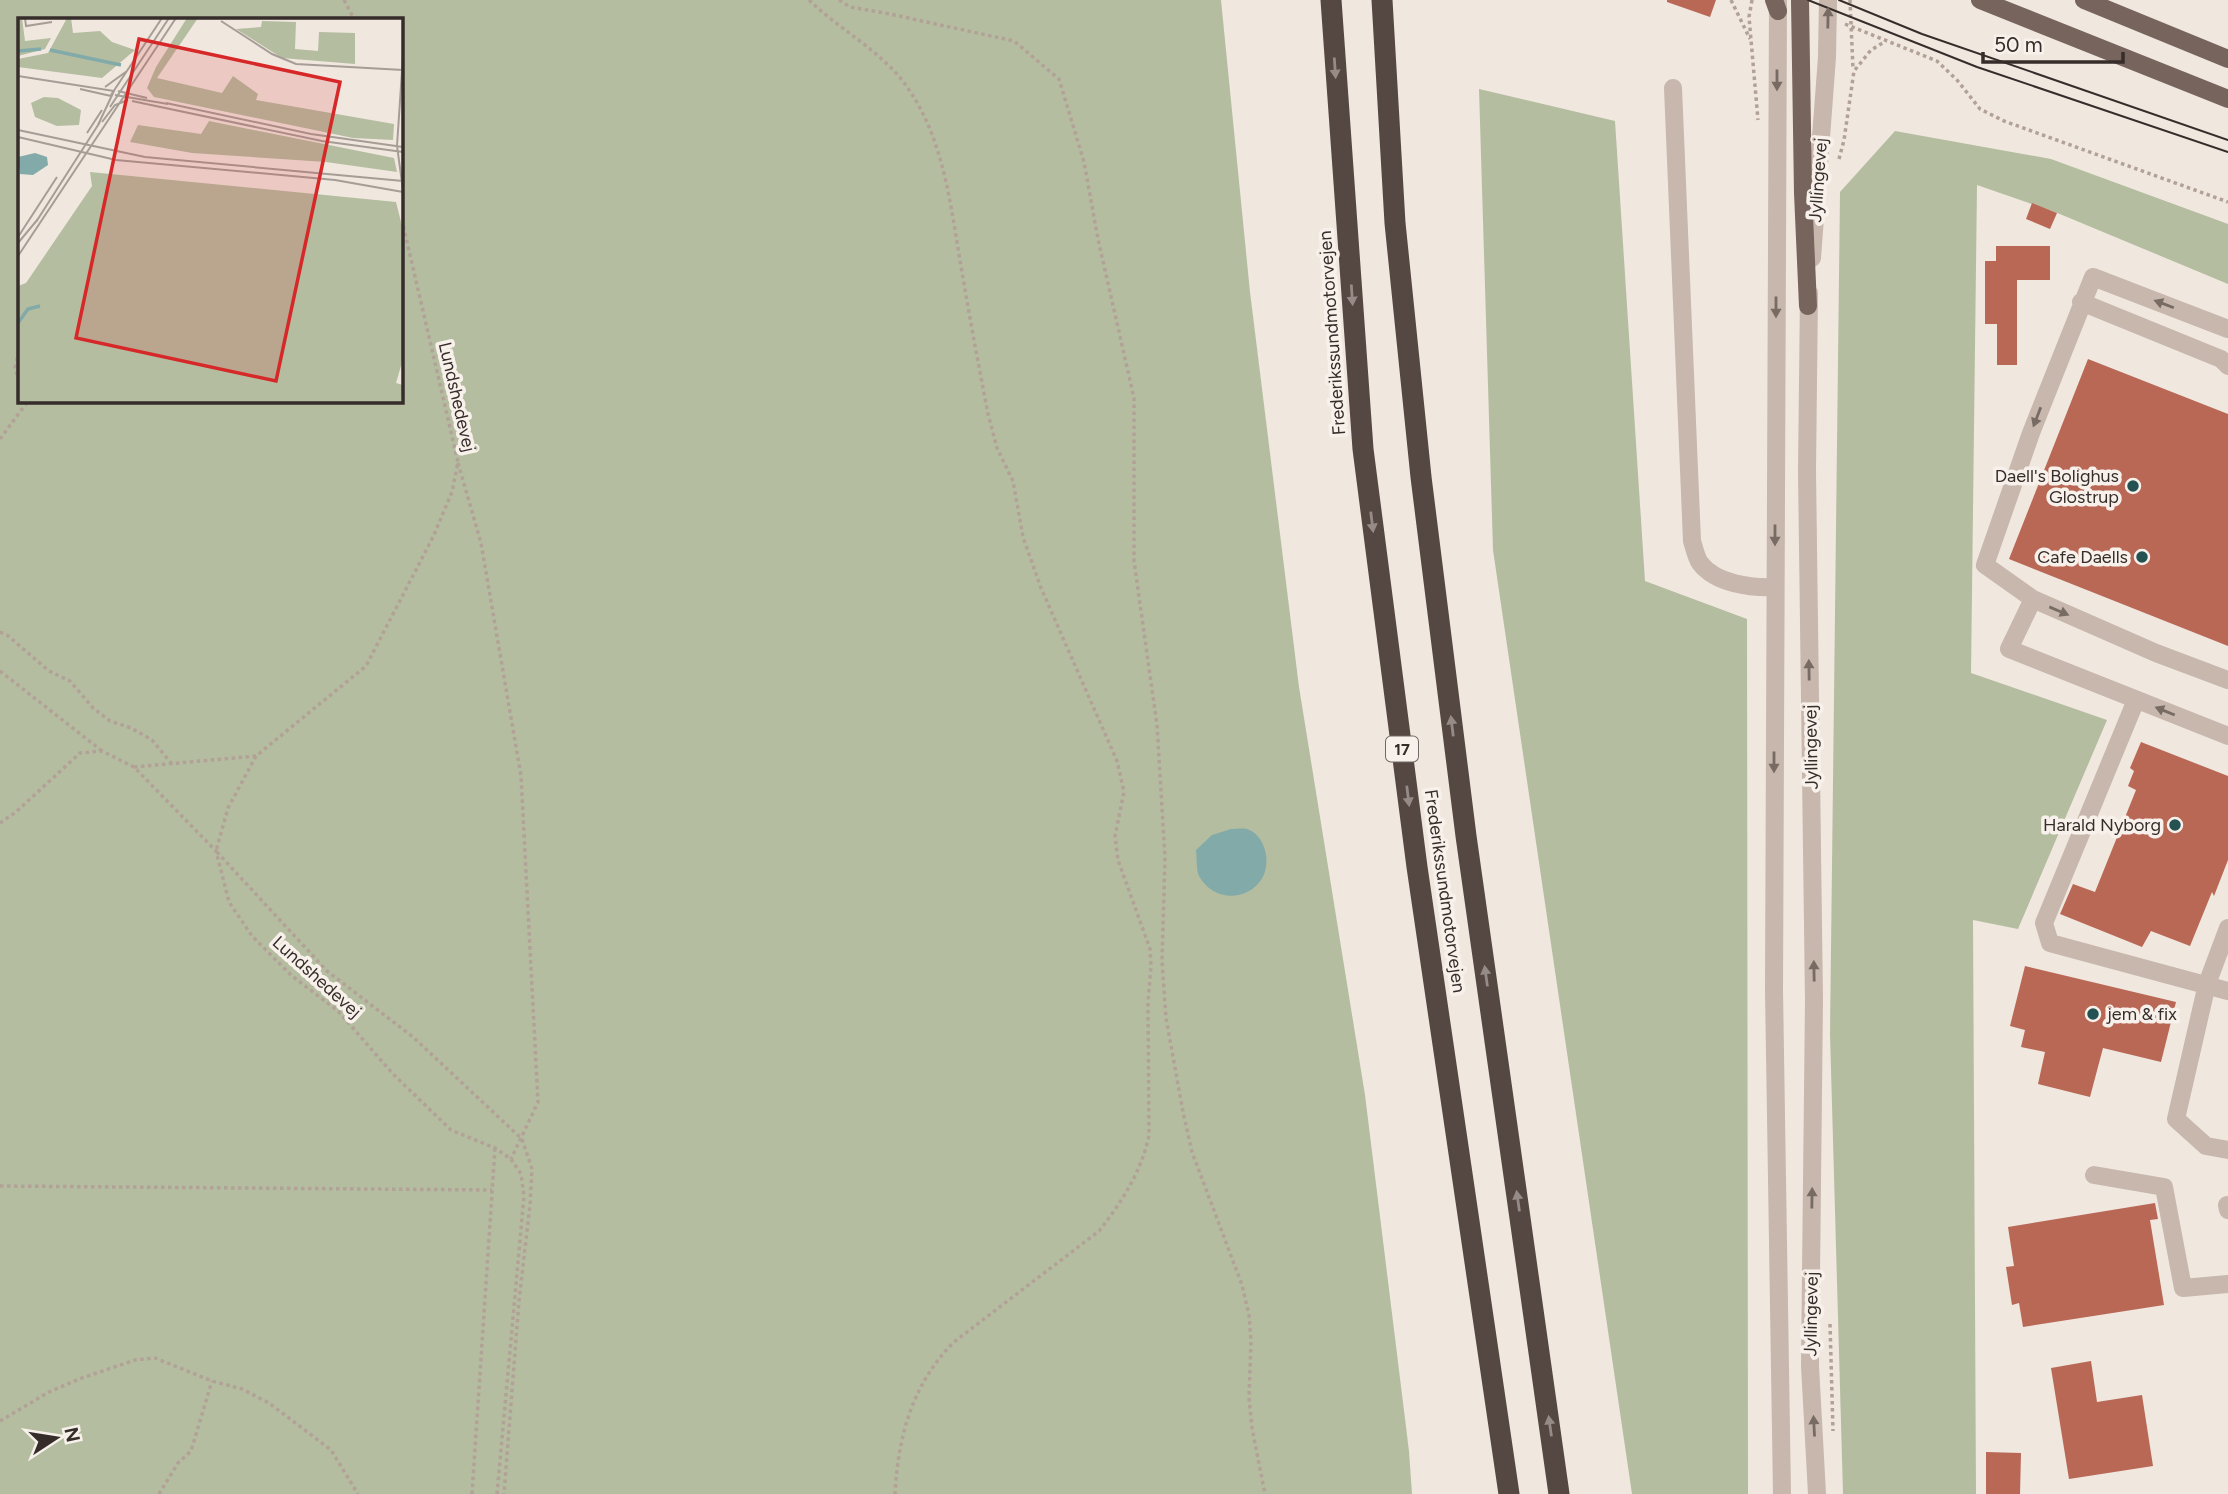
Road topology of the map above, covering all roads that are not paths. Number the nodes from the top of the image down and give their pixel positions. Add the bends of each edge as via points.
1 (1382, 0) edge
2 (1800, 0) edge
3 (1828, 0) edge
4 (1980, 0) edge
5 (2084, 0) edge
6 (1777, 4) edge
7 (1330, 6) edge
8 (2228, 59) edge
9 (1673, 88) dead end
10 (2228, 99) edge
11 (2081, 302) junction
12 (1808, 306) junction
13 (2228, 329) edge
14 (2228, 366) edge
15 (1775, 587) junction
16 (2033, 599) junction
17 (2228, 680) edge
18 (2136, 700) junction
19 (2228, 736) edge
20 (2228, 928) edge
21 (2207, 984) junction
22 (2228, 991) edge
23 (2228, 1150) edge
24 (2094, 1175) dead end
25 (2228, 1284) edge
26 (1509, 1494) edge
27 (1559, 1494) edge
28 (1782, 1494) edge
29 (1817, 1494) edge

27 -> 1 highway, Frederikssundmotorvejen via 1466,836 1421,477 1395,223
2 - 12 main road
12 -> 3 street, Jyllingevej
4 - 10 main road
5 - 8 main road
6 -> 15 street, Jyllingevej
7 -> 26 highway, Frederikssundmotorvejen / 17 via 1363,449
9 - 15 street via 1692,541 1700,563 1724,580
13 -> 11 street via 2093,277
11 - 14 street via 2221,359
11 -> 16 street via 1985,565
29 -> 12 street, Jyllingevej via 1810,1366 1814,1000
15 -> 28 street, Jyllingevej via 1774,990
16 -> 17 street
16 - 18 street via 2009,649
19 -> 18 street
18 - 21 street via 2044,923 2050,943
20 - 21 street
21 - 22 street
21 - 23 street via 2176,1119 2206,1146
24 - 25 street via 2164,1188 2183,1288

